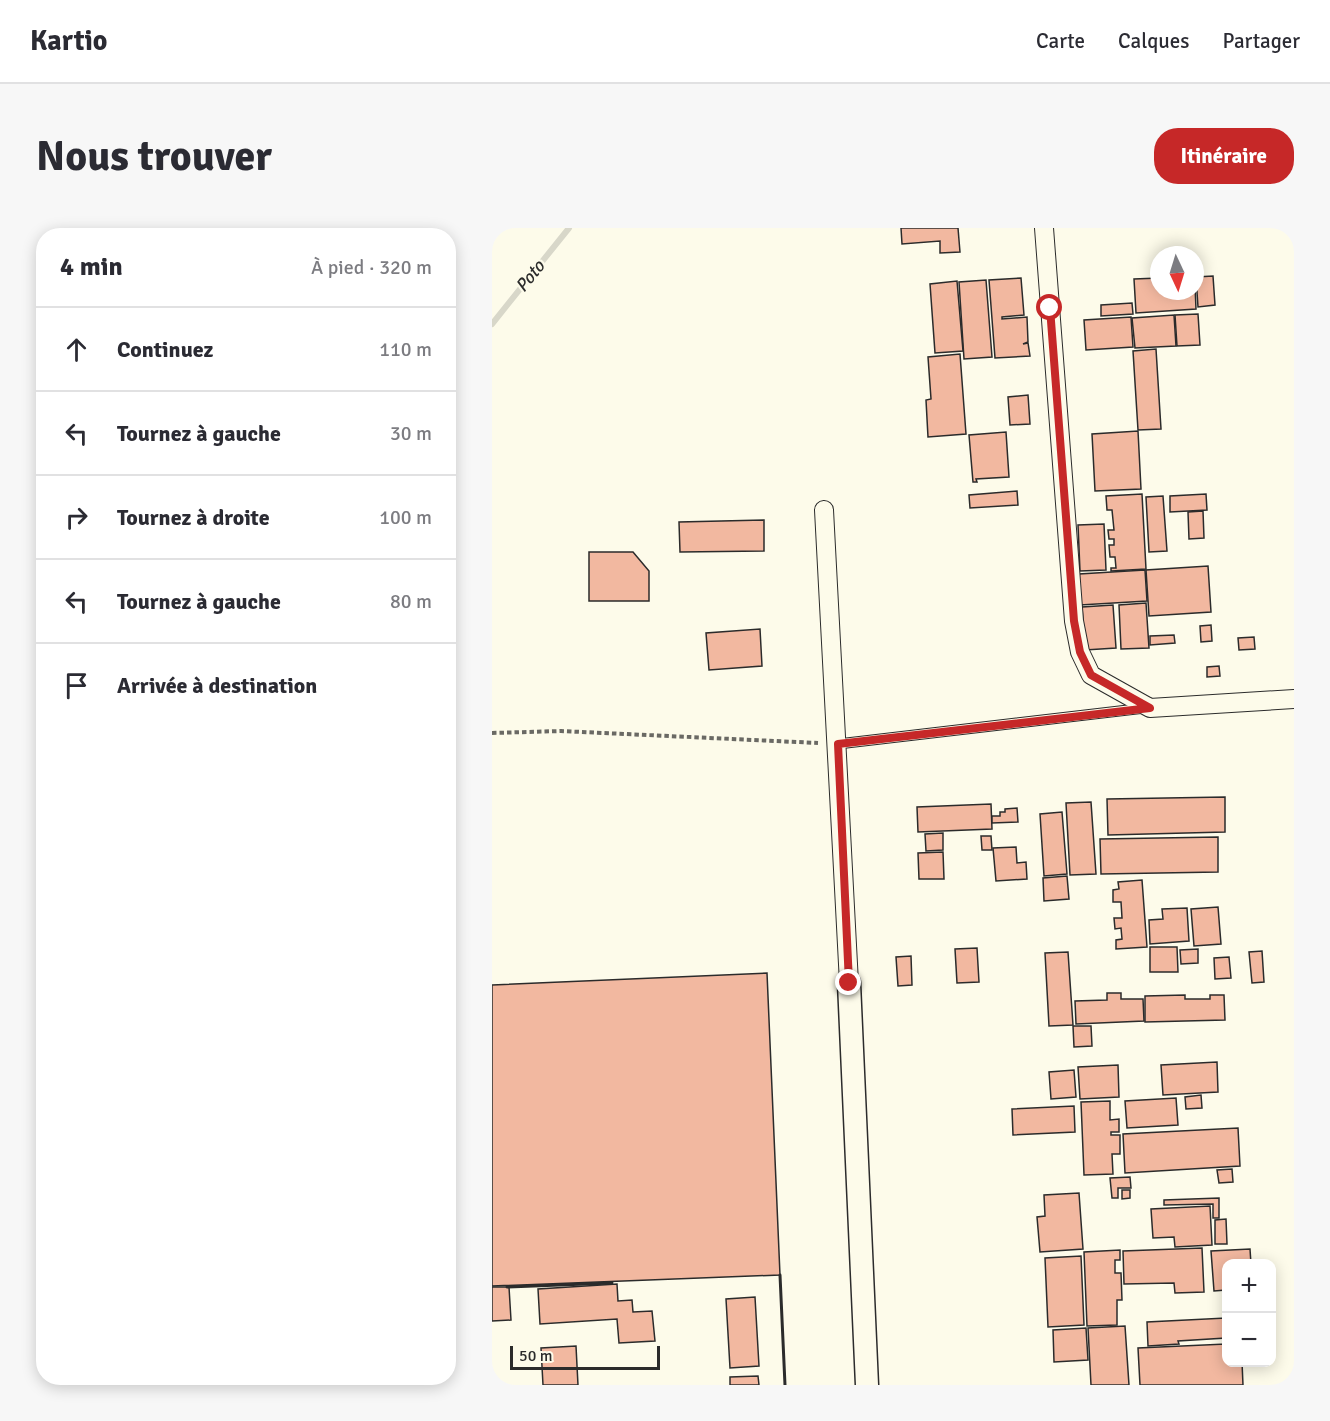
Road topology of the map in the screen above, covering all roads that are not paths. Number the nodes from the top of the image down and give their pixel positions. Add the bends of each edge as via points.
1 (1044, 228) edge
2 (824, 510) dead end
3 (1294, 699) edge
4 (1150, 708) junction
5 (838, 744) junction
6 (849, 983) joint
7 (867, 1385) edge

1 - 4 street via 1074,621 1080,652 1091,675
2 - 5 street
3 - 4 street
4 - 5 lane
5 - 6 street
6 - 7 street

